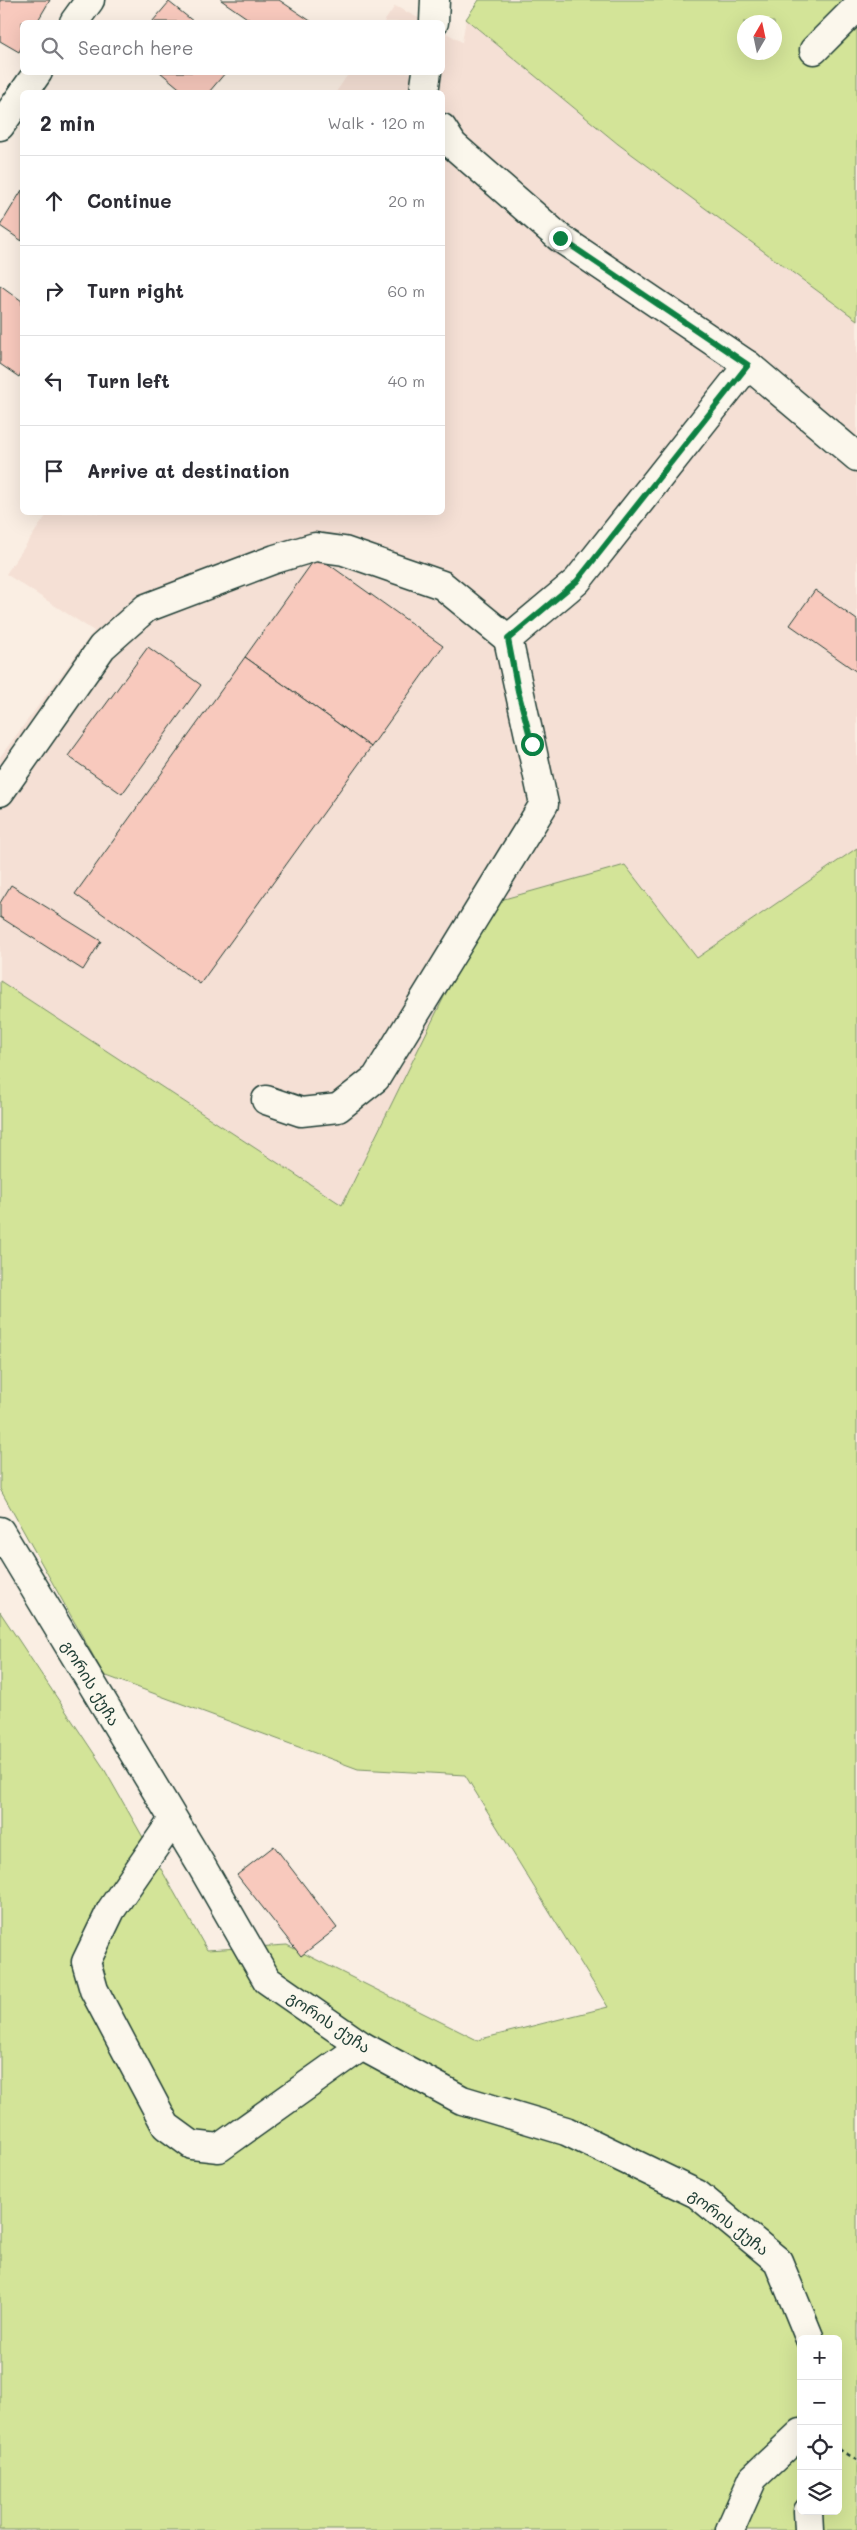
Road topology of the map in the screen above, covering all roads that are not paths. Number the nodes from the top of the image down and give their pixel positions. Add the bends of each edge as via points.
1 (90, 0) edge
2 (435, 0) edge
3 (857, 7) edge
4 (75, 20) edge
5 (434, 20) edge
6 (814, 50) dead end
7 (36, 75) edge
8 (427, 75) edge
9 (26, 90) edge
10 (424, 90) edge
11 (20, 98) edge
12 (0, 126) edge
13 (445, 133) edge
14 (748, 365) junction
15 (857, 457) edge
16 (508, 639) junction
17 (0, 792) edge
18 (266, 1100) dead end
19 (0, 1532) edge
20 (173, 1820) junction
21 (362, 2046) junction
22 (808, 2335) edge
23 (797, 2437) edge
24 (808, 2515) edge
25 (730, 2530) edge
26 (809, 2530) edge

1 - 4 street
2 - 5 street
3 - 6 street
7 - 9 street
8 - 10 street
11 - 12 street
13 - 14 street via 453,146 560,238
14 - 15 street
14 - 16 street via 577,581
16 - 17 street via 442,585 344,551 315,547 275,559 146,608 102,647
16 - 18 street via 544,804 376,1078 338,1108 301,1112
19 - 20 street, გორის ქუჩა
20 - 21 street, გორის ქუჩა via 267,1980
20 - 21 street via 111,1910 86,1962 94,1990 166,2126 192,2145 219,2148
21 - 22 street, გორის ქუჩა via 462,2100 566,2131 697,2194 778,2261
23 - 25 street via 753,2478
24 - 26 street

